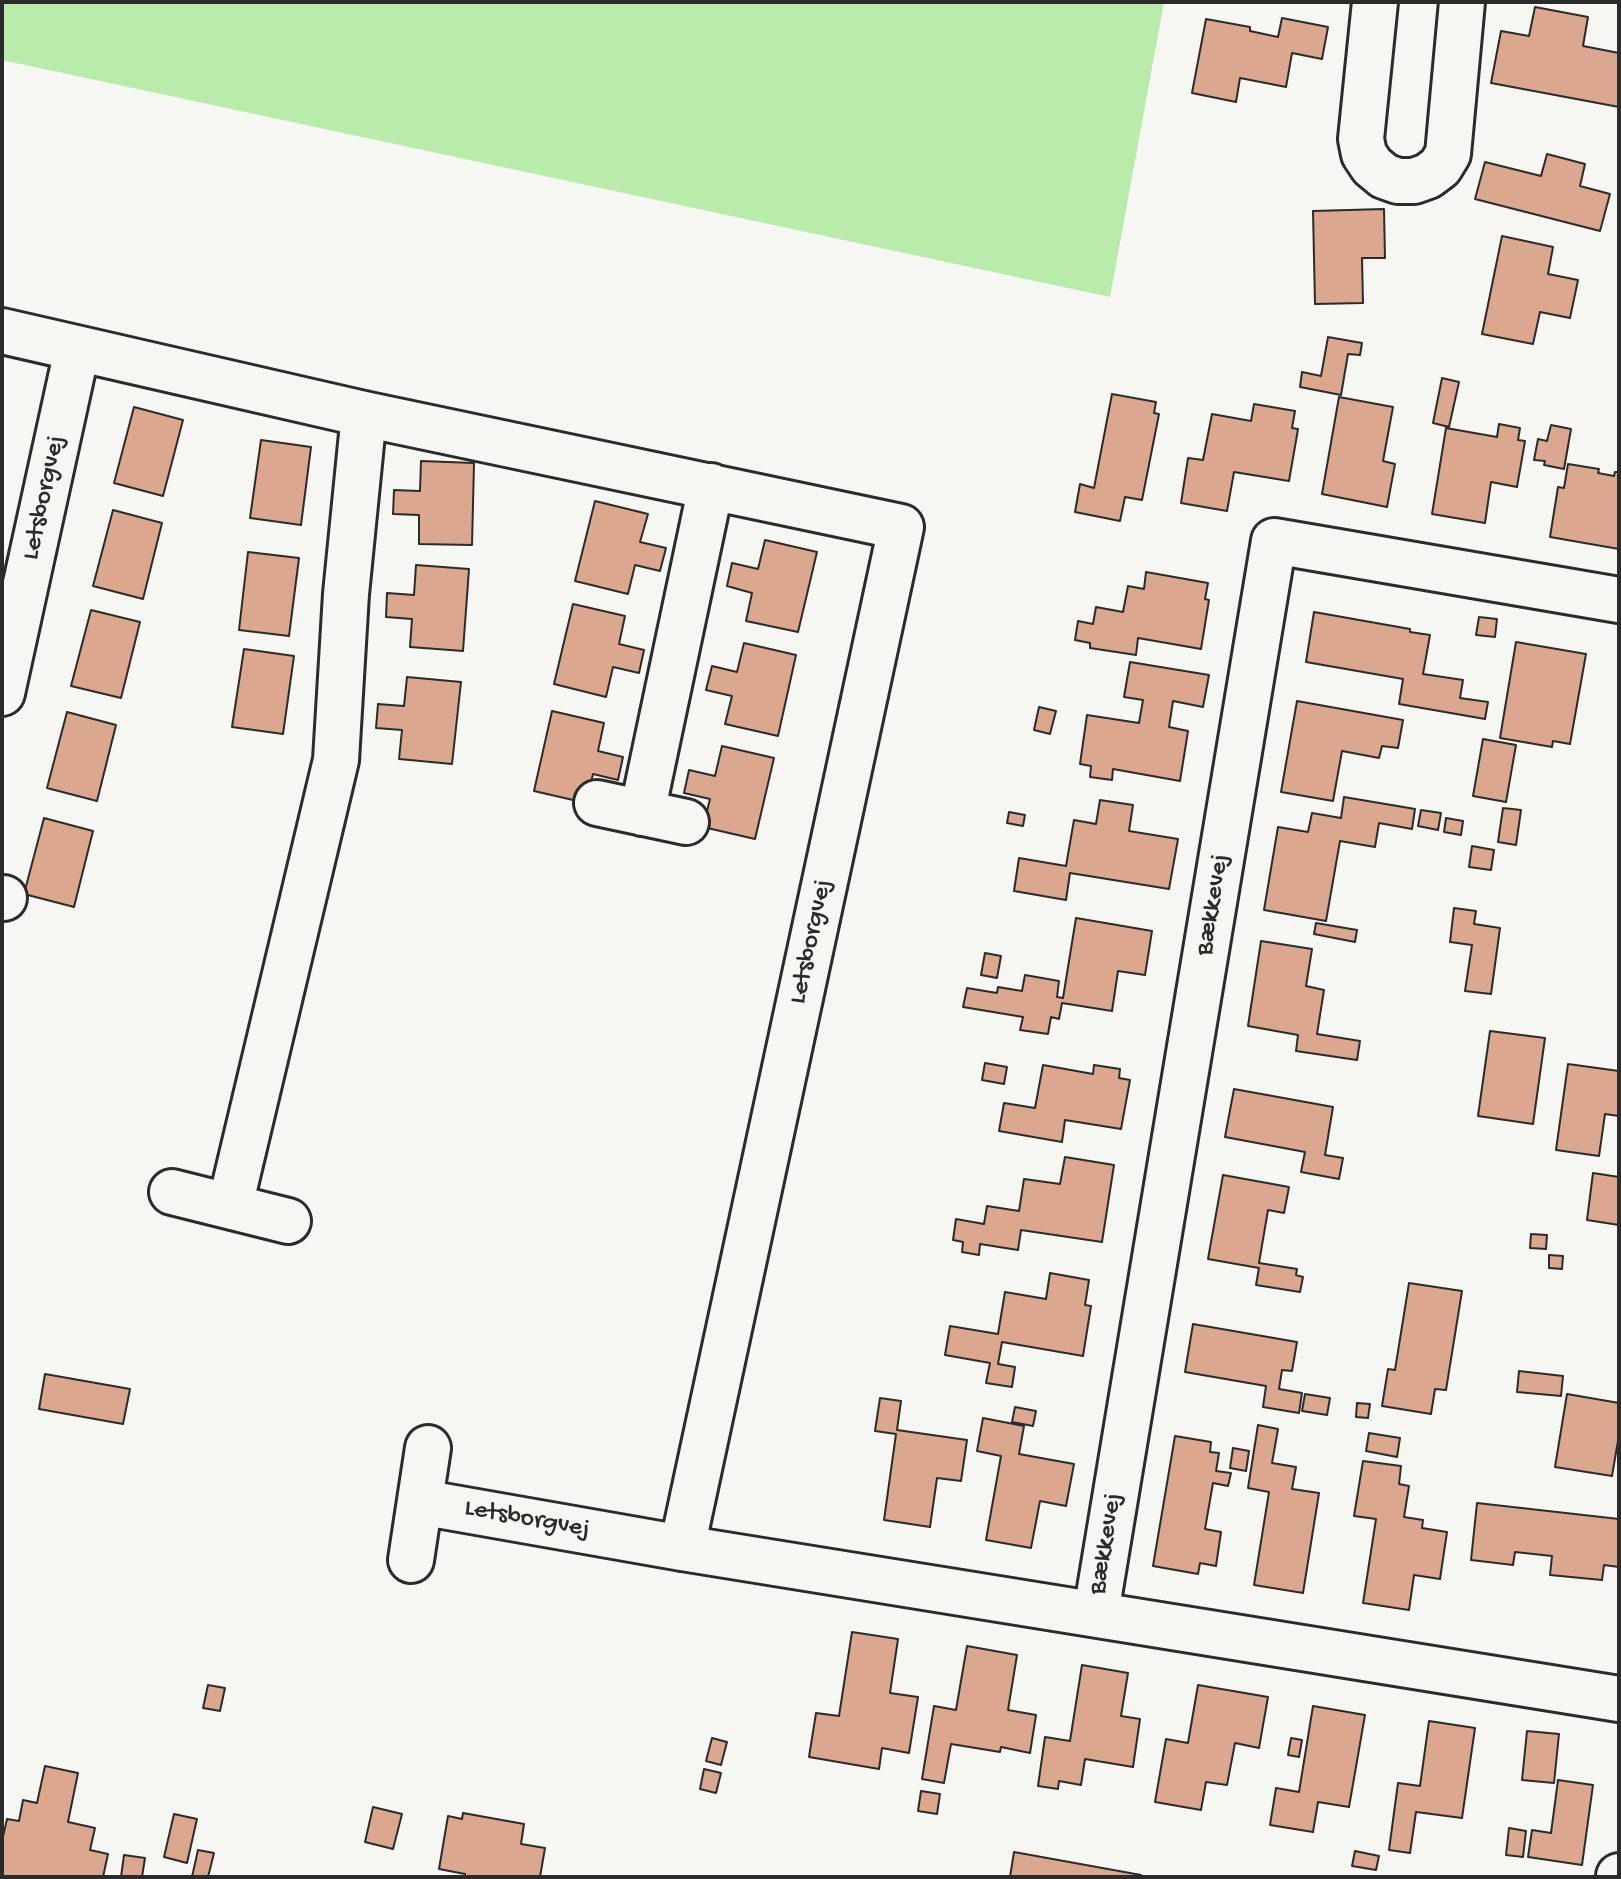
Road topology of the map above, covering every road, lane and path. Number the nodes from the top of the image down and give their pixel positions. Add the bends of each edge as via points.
1 (1375, 2) edge
2 (1462, 2) edge
3 (2, 331) edge
4 (77, 350) junction
5 (364, 414) junction
6 (711, 486) junction
7 (1619, 600) edge
8 (2, 693) edge
9 (597, 803) dead end
10 (642, 813) junction
11 (686, 822) dead end
12 (172, 1192) dead end
13 (230, 1206) junction
14 (288, 1221) dead end
15 (428, 1448) dead end
16 (420, 1502) junction
17 (682, 1548) junction
18 (411, 1560) dead end
19 (836, 1571) joint
20 (1096, 1613) junction
21 (1619, 1699) edge

1 - 2 street via 1361,139 1372,166 1398,181 1428,176 1448,154
3 - 4 street, Letsborgvej
4 - 5 street, Letsborgvej
4 - 8 street, Letsborgvej
5 - 6 street, Letsborgvej
5 - 13 street via 336,760
6 - 10 street
6 - 17 street, Letsborgvej via 901,527
7 - 20 street, Bækkevej via 1274,541
9 - 10 street
10 - 11 street
12 - 13 street
13 - 14 street
15 - 16 street
16 - 17 street, Letsborgvej
16 - 18 street
17 - 19 street, Letsborgvej
19 - 20 street, Bækkevej
20 - 21 street, Bækkevej

